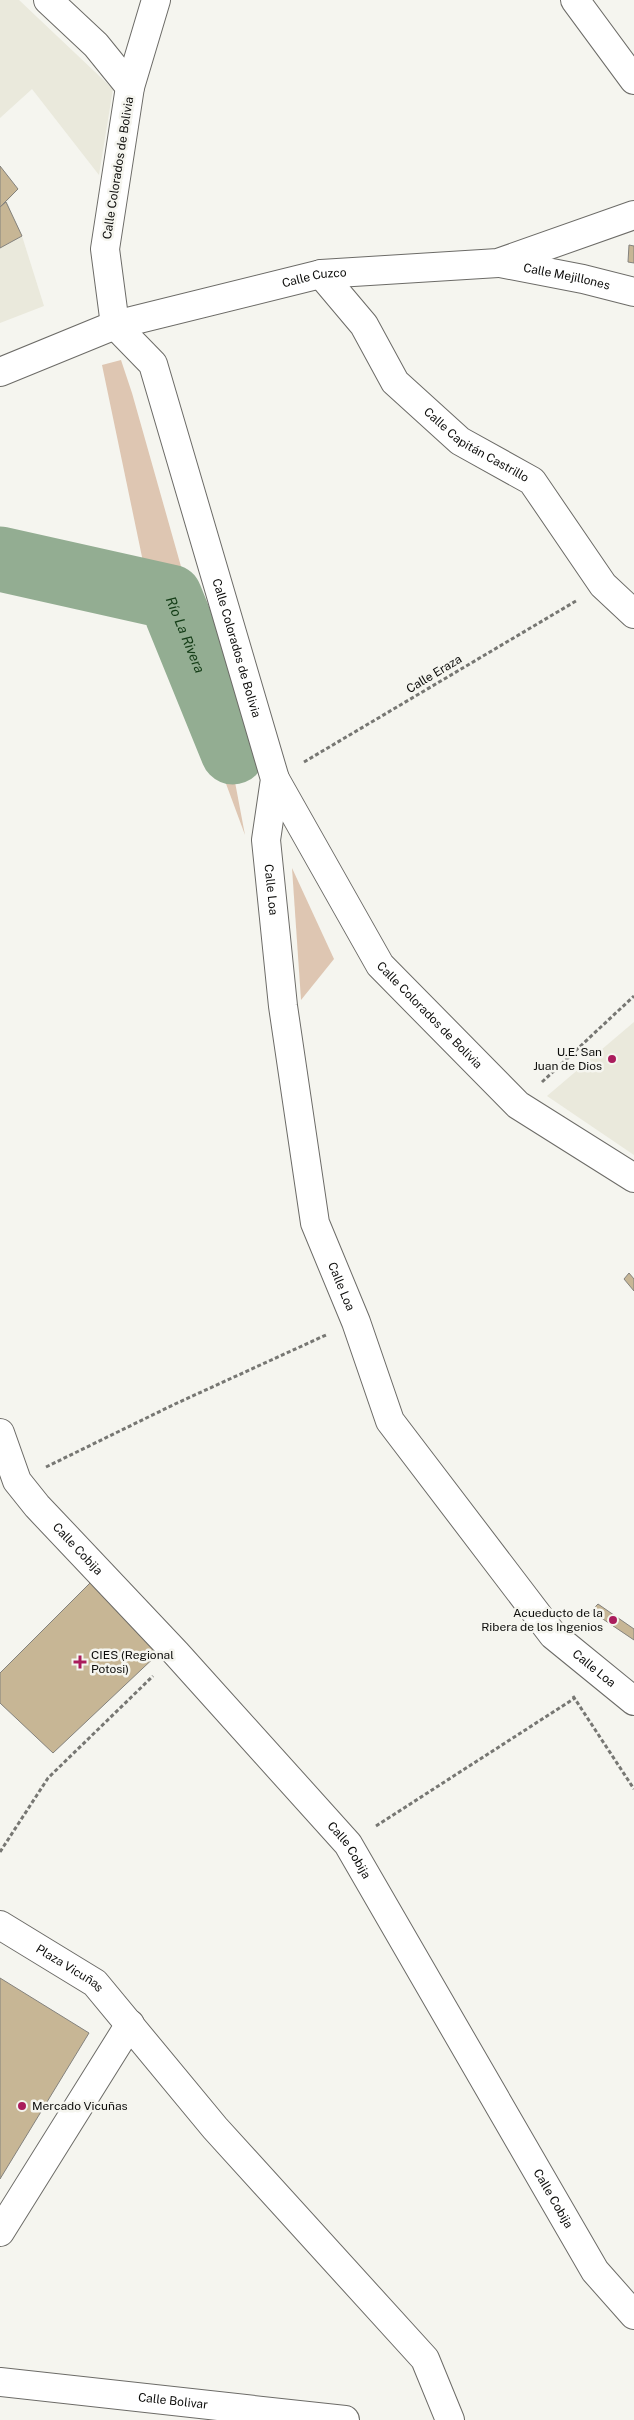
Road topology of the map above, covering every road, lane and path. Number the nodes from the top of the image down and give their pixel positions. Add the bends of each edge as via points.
1 (48, 0) edge
2 (156, 0) edge
3 (574, 0) edge
4 (634, 80) edge
5 (130, 87) junction
6 (634, 215) edge
7 (498, 263) junction
8 (321, 274) junction
9 (634, 292) edge
10 (115, 326) junction
11 (0, 372) edge
12 (602, 585) junction
13 (634, 614) edge
14 (275, 779) junction
15 (634, 996) edge
16 (518, 1105) junction
17 (634, 1178) edge
18 (356, 1322) junction
19 (0, 1433) edge
20 (17, 1481) junction
21 (176, 1653) junction
22 (575, 1698) dead end
23 (634, 1701) edge
24 (348, 1844) junction
25 (0, 1852) edge
26 (0, 1925) edge
27 (130, 2024) junction
28 (0, 2232) edge
29 (634, 2315) edge
30 (0, 2382) edge
31 (345, 2420) edge
32 (450, 2420) edge

1 - 5 street via 96,45
2 - 5 street, Calle Colorados de Bolivia
3 - 4 street
5 - 10 street, Calle Colorados de Bolivia via 105,249
6 - 7 street, Calle Cuzco
7 - 8 street, Calle Cuzco
7 - 9 street, Calle Mejillones via 582,278
8 - 10 street, Calle Cuzco
8 - 12 street, Calle Capitán Castrillo via 364,324 395,382 460,441 532,481
10 - 11 street, Calle Cuzco
10 - 14 street, Calle Colorados de Bolivia via 153,364
12 - 13 street, Calle Capitán Castrillo
12 - 14 path, Calle Eraza
14 - 16 street, Calle Colorados de Bolivia via 380,965
14 - 18 street, Calle Loa via 266,840 283,1006 315,1223
15 - 16 path
16 - 17 street, Calle Colorados de Bolivia
18 - 20 path via 175,1404
18 - 23 street, Calle Loa via 390,1421 553,1635
19 - 20 street, Calle Cobija
20 - 21 street, Calle Cobija
21 - 24 street, Calle Cobija
21 - 25 path via 48,1778
22 - 24 path
24 - 29 street, Calle Cobija via 594,2271
26 - 27 street, Plaza Vicuñas via 95,1983
27 - 28 street
27 - 32 street, Plaza Vicuñas via 215,2128 425,2359
30 - 31 street, Calle Bolivar

